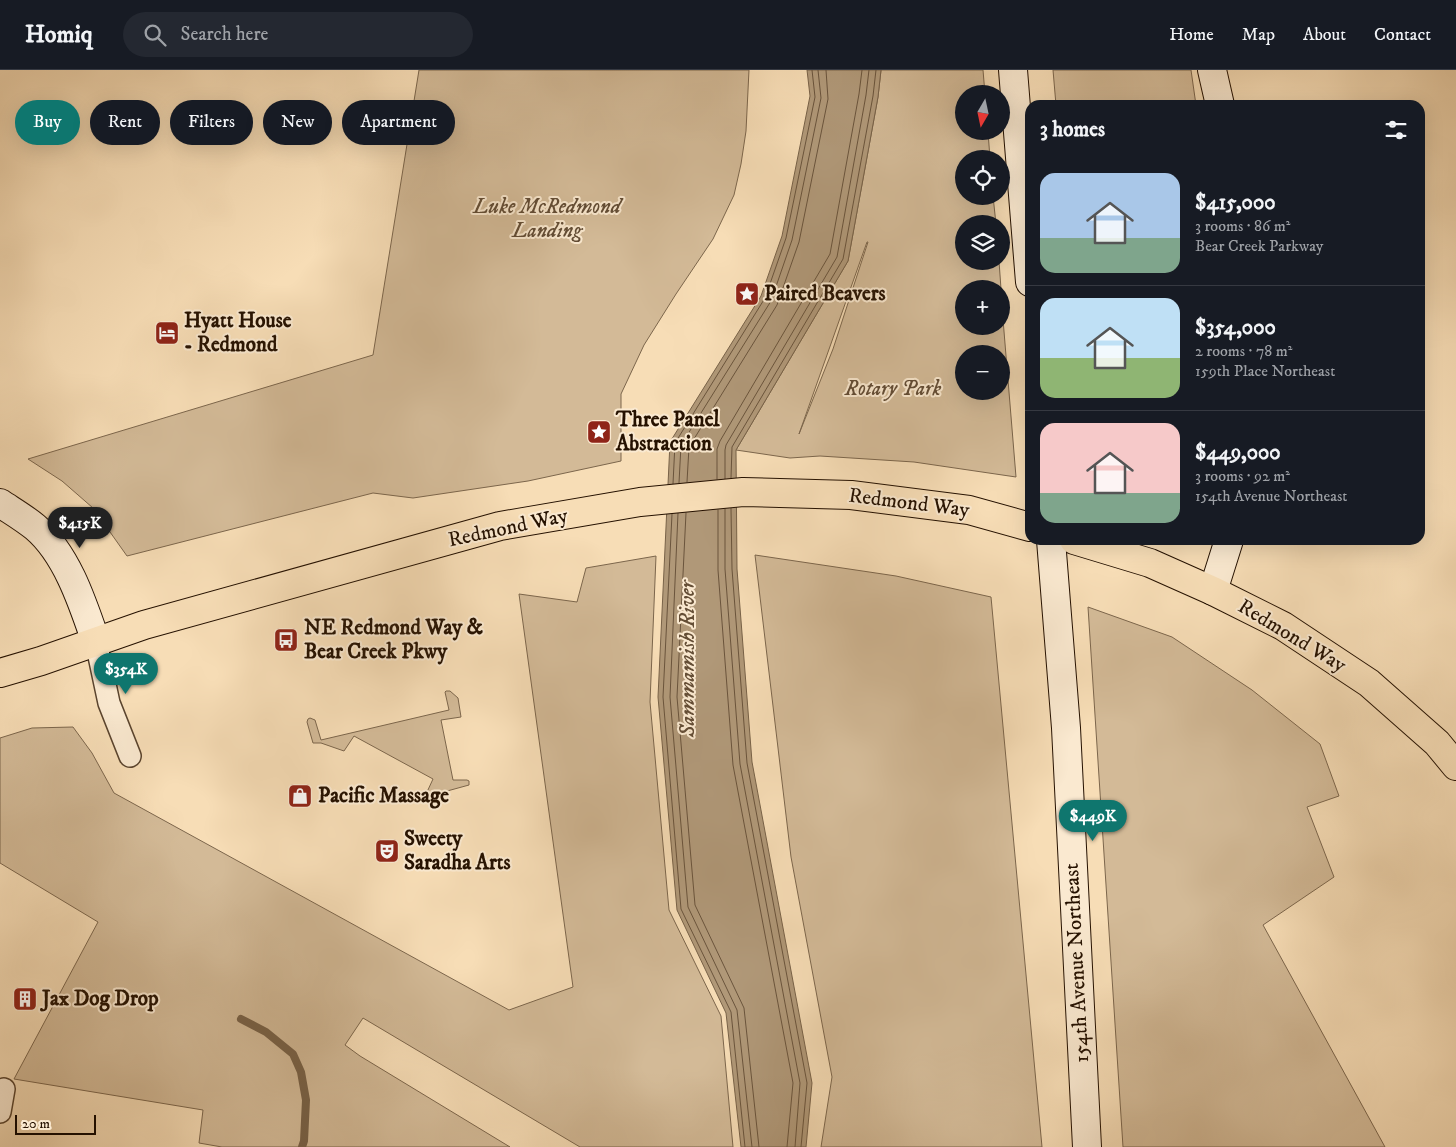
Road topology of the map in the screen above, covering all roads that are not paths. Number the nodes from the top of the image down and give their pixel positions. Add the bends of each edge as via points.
1 (1013, 70) edge
2 (1212, 70) edge
3 (1219, 100) edge
4 (1025, 220) edge
5 (0, 503) edge
6 (1025, 526) edge
7 (1051, 545) edge
8 (1091, 545) edge
9 (1228, 545) edge
10 (1214, 591) junction
11 (96, 642) junction
12 (0, 673) edge
13 (130, 756) dead end
14 (1456, 766) edge
15 (4, 1089) dead end
16 (0, 1112) edge
17 (1087, 1147) edge

1 - 4 main road
2 - 3 main road
5 - 11 main road via 36,528 58,552 77,588
6 - 11 main road, Redmond Way via 969,510 851,495 742,492 640,502 500,526
7 - 17 main road, 154th Avenue Northeast via 1066,728
8 - 10 main road, Redmond Way via 1150,563
9 - 10 main road
10 - 14 main road, Redmond Way via 1283,626 1369,683 1437,743
11 - 12 main road, Redmond Way
11 - 13 street via 110,703
15 - 16 street

